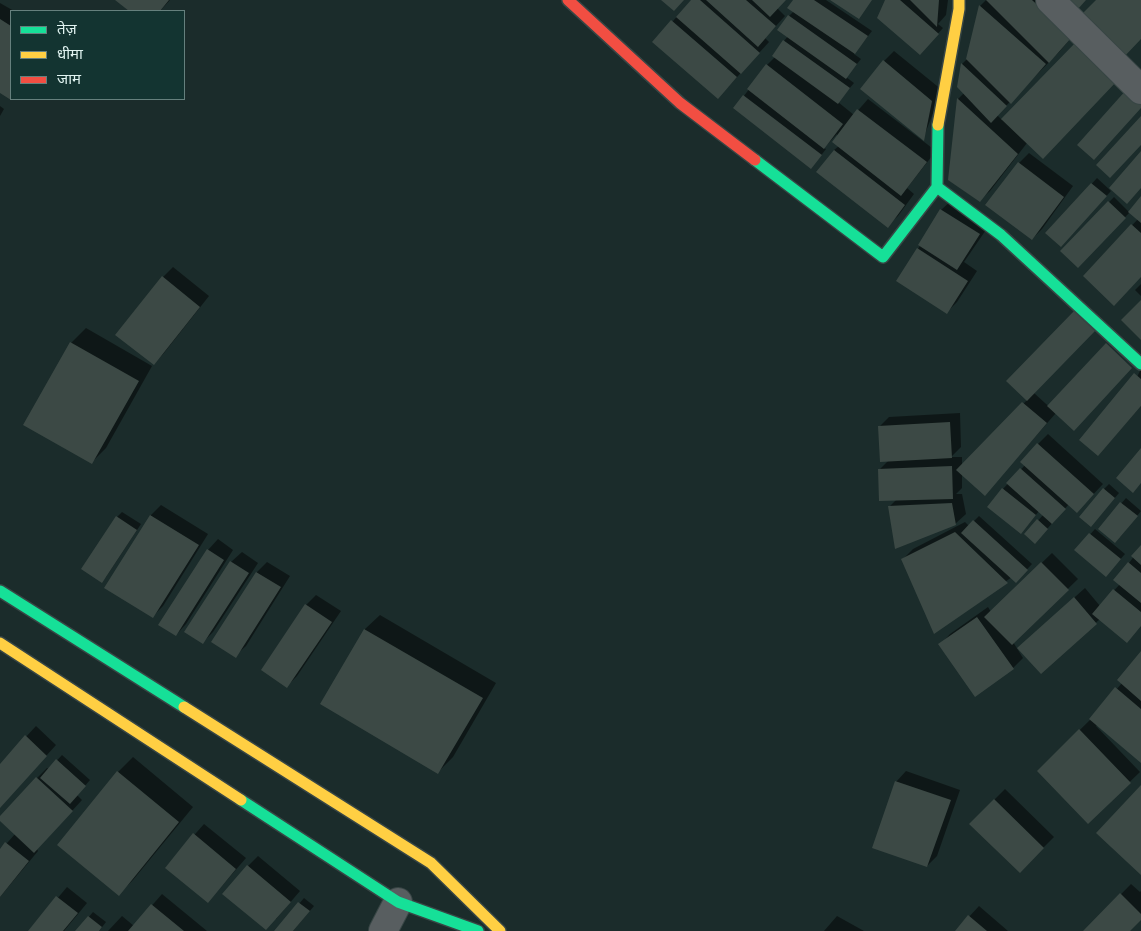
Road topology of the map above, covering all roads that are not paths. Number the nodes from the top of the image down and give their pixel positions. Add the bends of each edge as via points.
1 (568, 0) edge
2 (959, 0) edge
3 (1050, 0) edge
4 (1141, 90) edge
5 (937, 187) junction
6 (1141, 364) edge
7 (0, 591) edge
8 (0, 643) edge
9 (398, 902) junction
10 (383, 931) edge
11 (478, 931) edge
12 (500, 931) edge

1 - 5 main road via 680,103 883,257
2 - 5 main road via 938,127
3 - 4 street
5 - 6 main road via 1001,234
7 - 12 main road via 431,863
8 - 9 main road
9 - 10 street
9 - 11 main road

